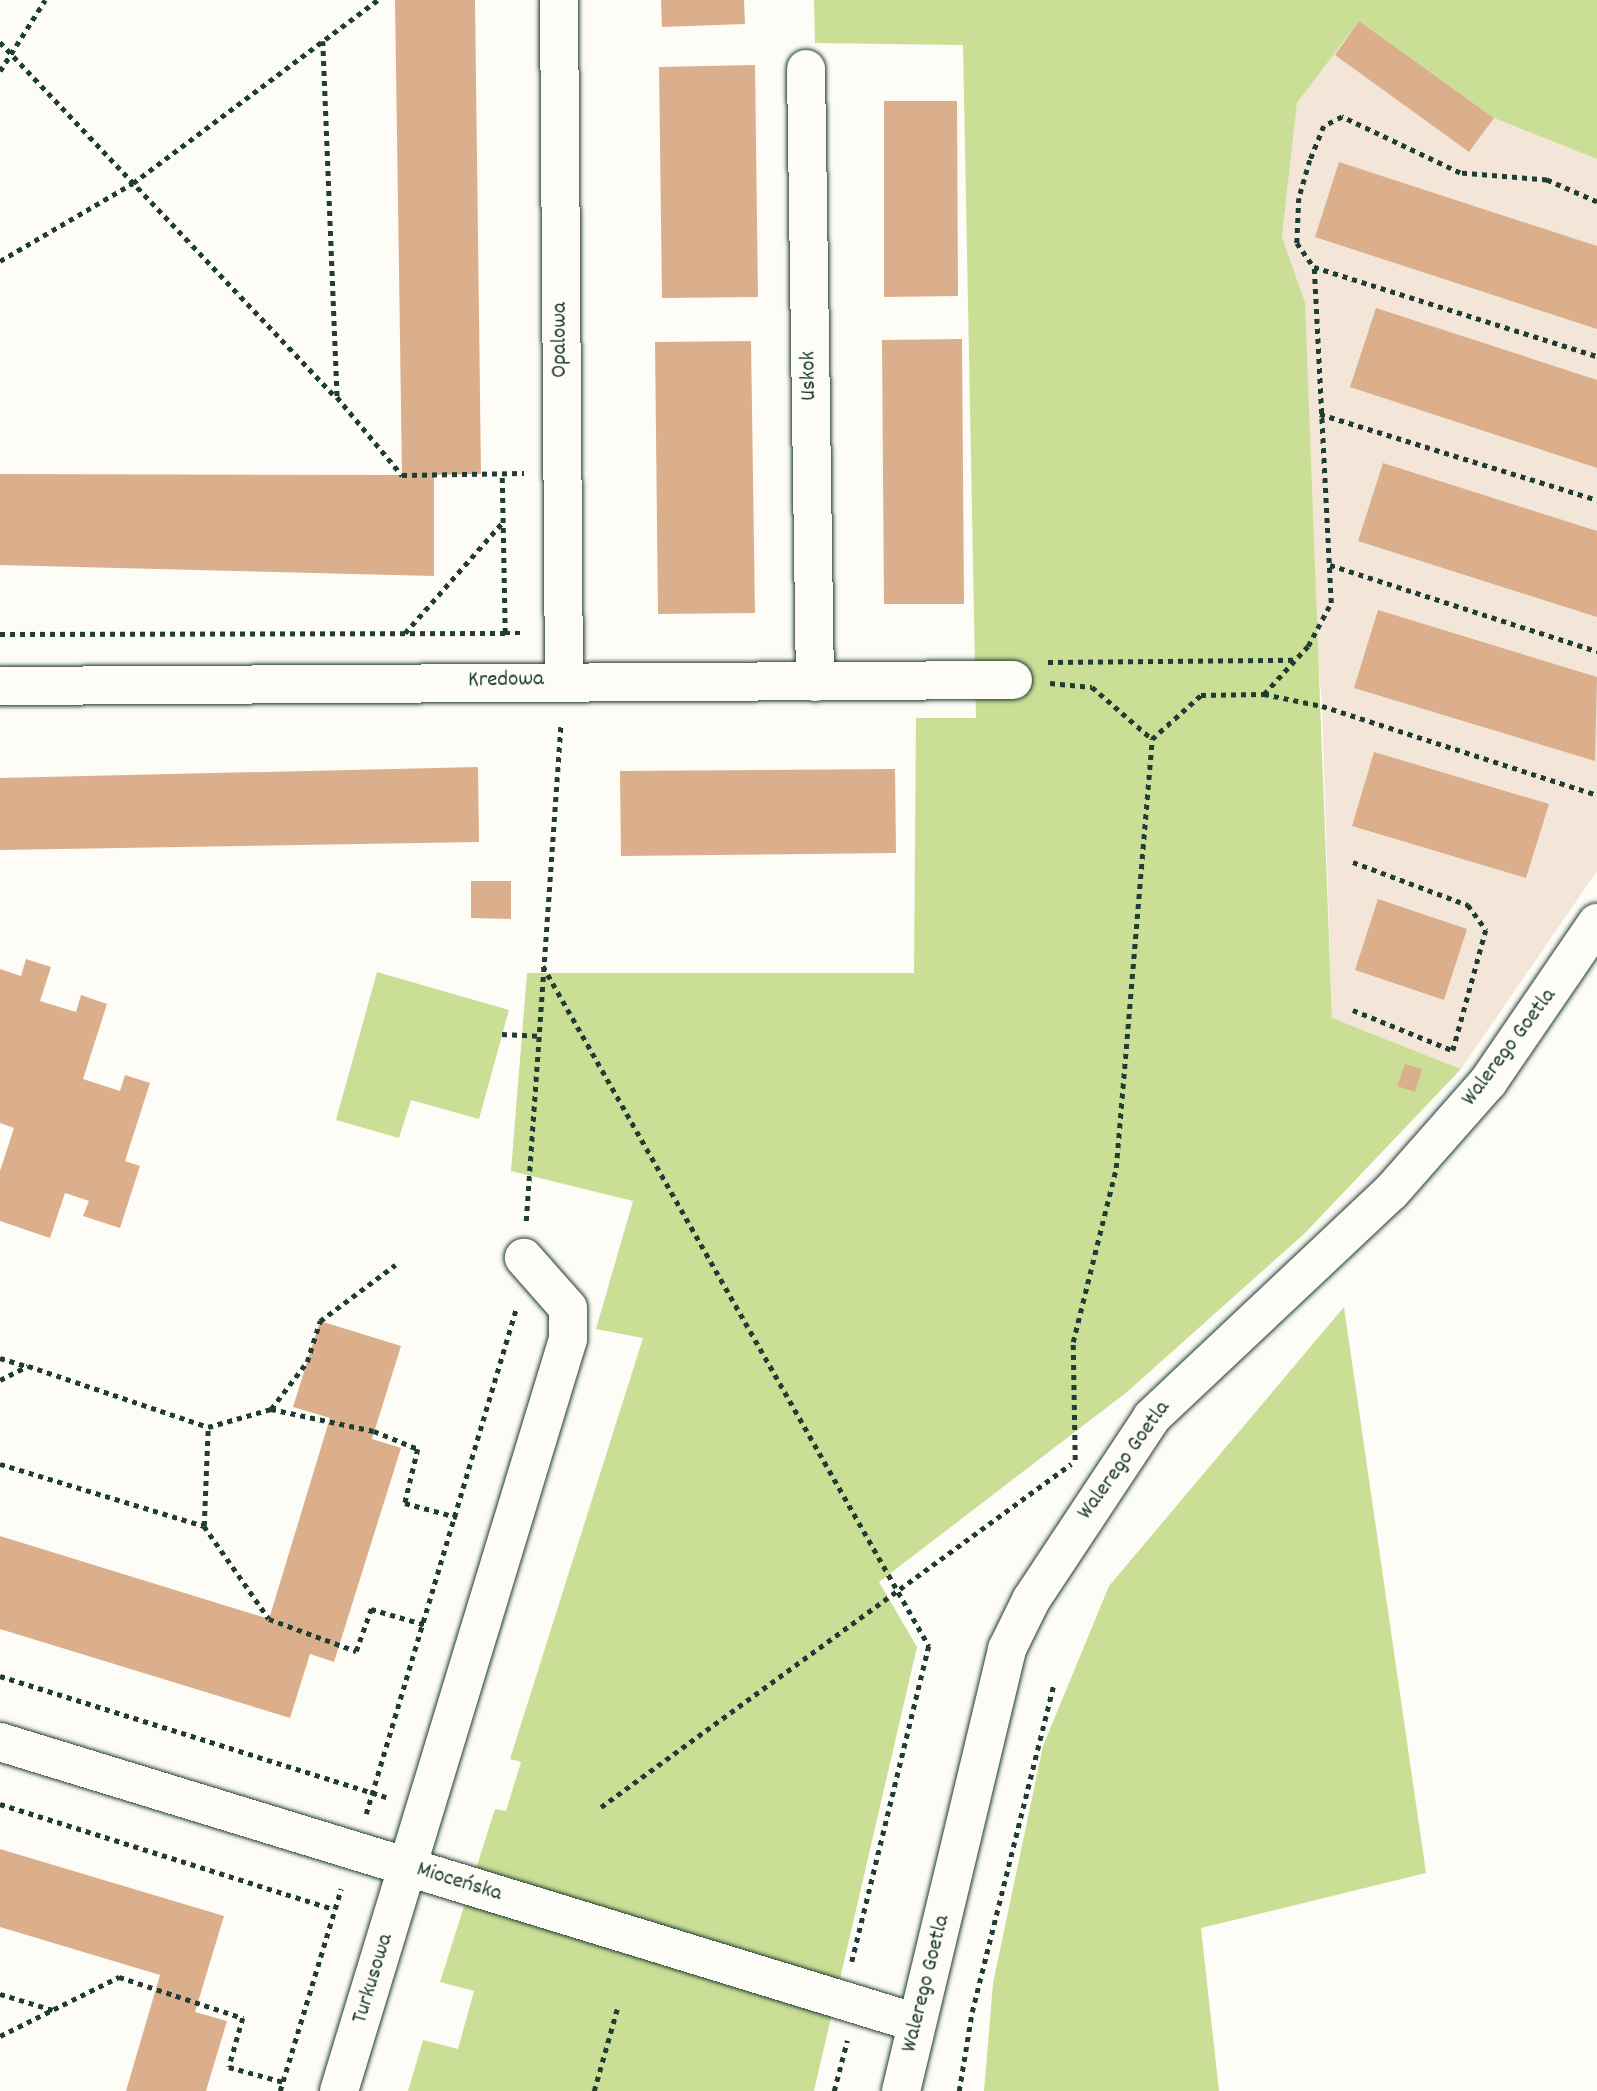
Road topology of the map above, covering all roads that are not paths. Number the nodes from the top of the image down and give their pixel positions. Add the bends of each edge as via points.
1 (559, 0) edge
2 (806, 69) dead end
3 (564, 680) junction
4 (1013, 680) road end
5 (815, 682) junction
6 (0, 686) edge
7 (1597, 923) edge
8 (524, 1258) road end
9 (0, 1742) edge
10 (410, 1868) junction
11 (918, 2023) junction
12 (339, 2091) edge
13 (901, 2091) edge

1 - 3 street, Opalowa
2 - 5 street, Uskok
3 - 5 street, Kredowa
3 - 6 street, Kredowa
4 - 5 street, Kredowa
7 - 11 street, Walerego Goetla via 1488,1082 1318,1266 1213,1354 1152,1417 1031,1600 1007,1649
8 - 10 street, Turkusowa via 568,1308 568,1339
9 - 10 street, Mioceńska
10 - 11 street, Mioceńska
10 - 12 street, Turkusowa
11 - 13 street, Walerego Goetla

